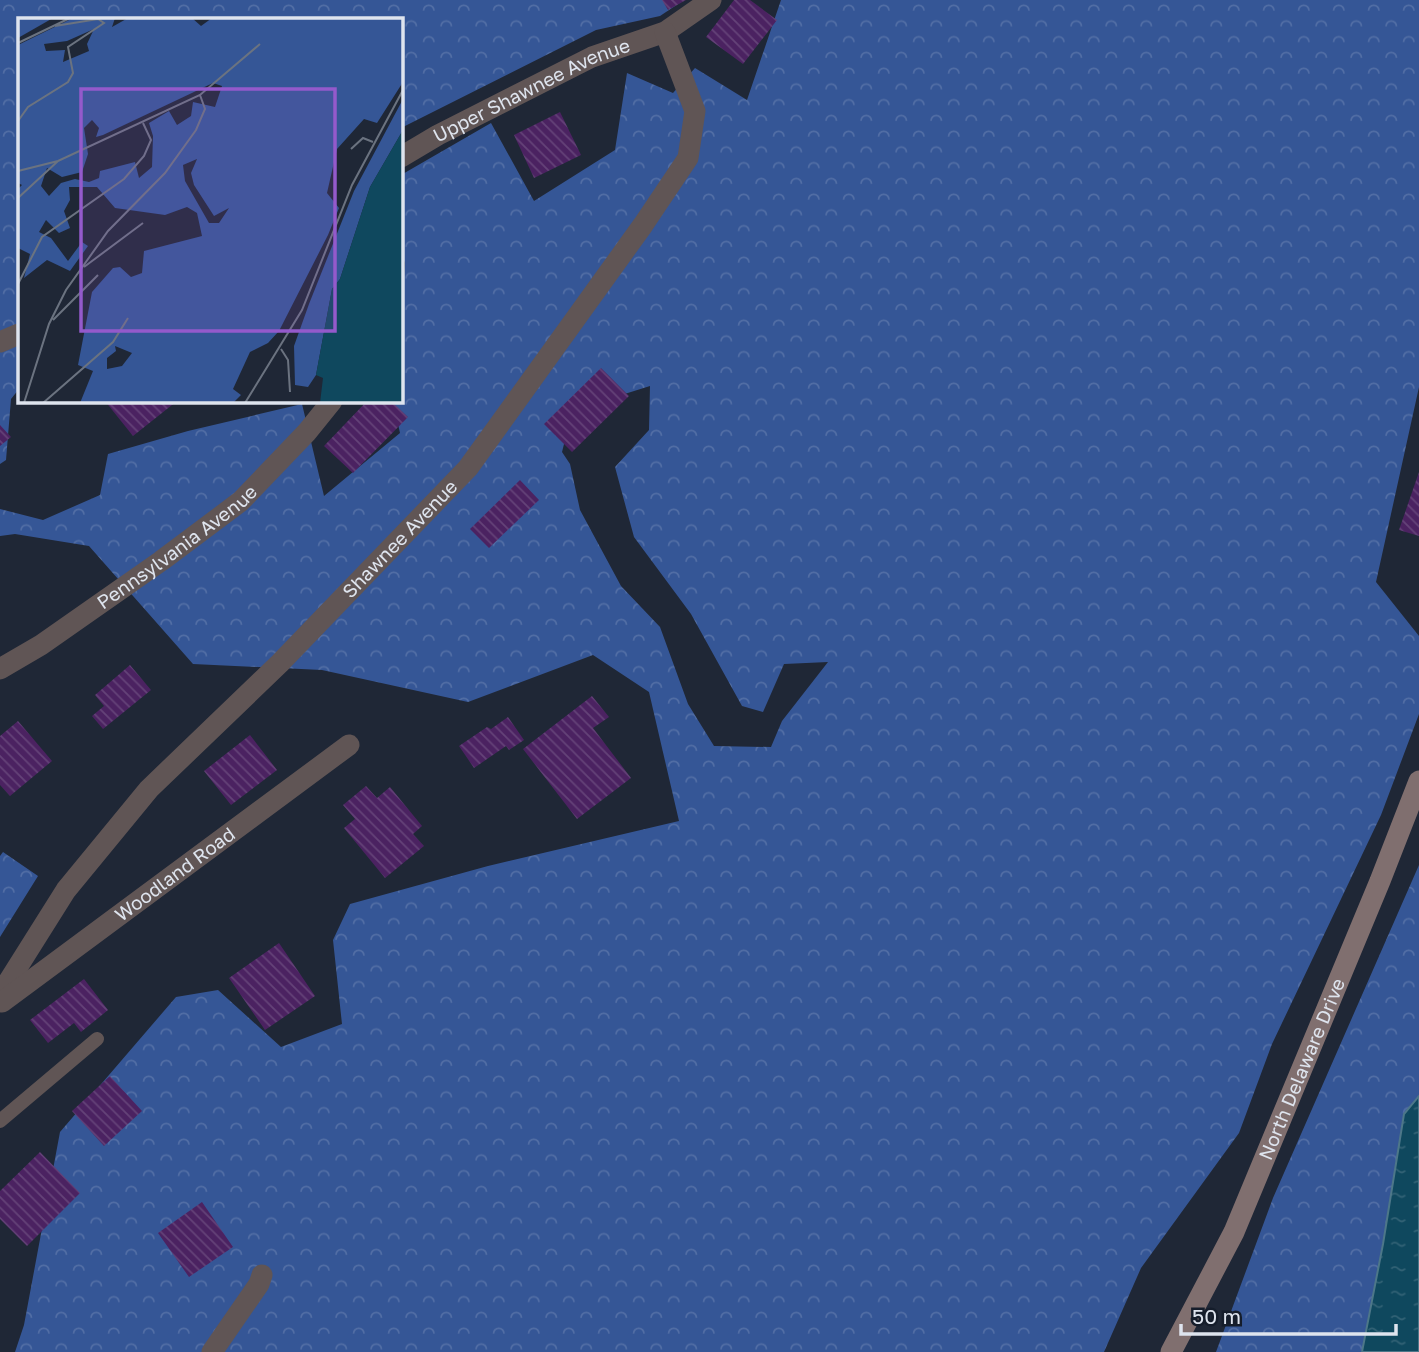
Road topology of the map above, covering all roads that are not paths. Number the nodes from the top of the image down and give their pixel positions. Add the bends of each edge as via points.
1 (711, 0) edge
2 (665, 32) junction
3 (402, 156) edge
4 (18, 334) edge
5 (0, 342) edge
6 (331, 402) edge
7 (0, 669) edge
8 (349, 745) dead end
9 (1419, 781) edge
10 (0, 995) edge
11 (0, 1003) edge
12 (97, 1039) dead end
13 (0, 1121) edge
14 (262, 1275) dead end
15 (212, 1352) edge
16 (1171, 1352) edge

1 - 2 street, Upper Shawnee Avenue
2 - 3 street, Upper Shawnee Avenue via 592,57
2 - 10 street, Shawnee Avenue via 695,111 688,158 643,225 468,468 280,663 149,789 66,890
4 - 5 street
6 - 7 street, Pennsylvania Avenue via 241,501 63,630
8 - 11 street, Woodland Road
9 - 16 main road, North Delaware Drive via 1234,1233
12 - 13 lane
14 - 15 street

